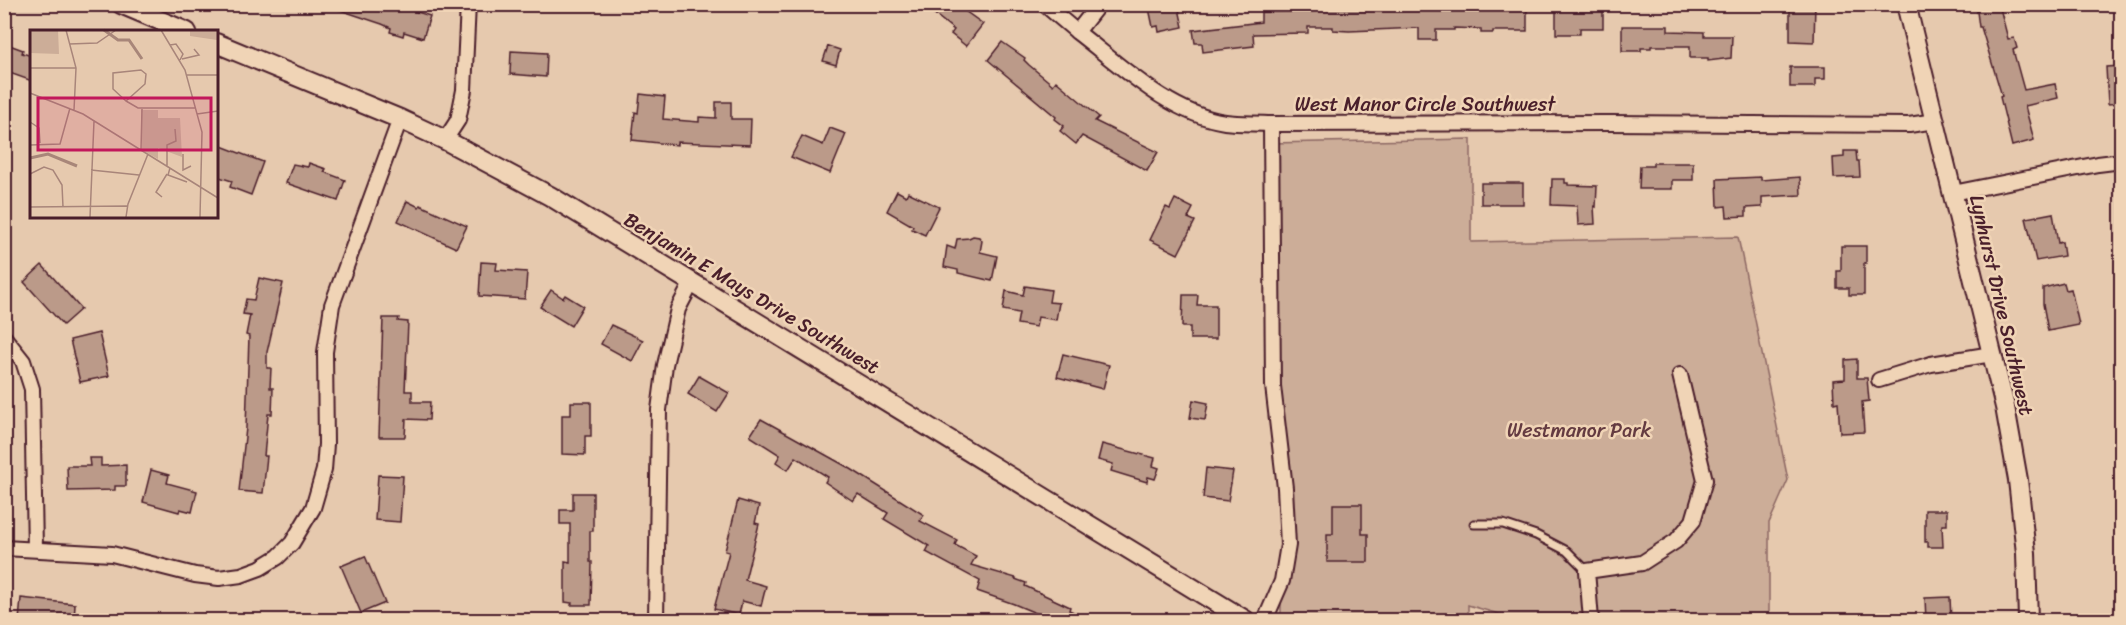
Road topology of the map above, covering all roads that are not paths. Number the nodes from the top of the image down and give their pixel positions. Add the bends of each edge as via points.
1 (121, 4) edge
2 (468, 4) edge
3 (1044, 4) edge
4 (1099, 4) edge
5 (1906, 4) edge
6 (182, 30) edge
7 (1077, 32) junction
8 (218, 44) edge
9 (400, 119) junction
10 (1935, 121) junction
11 (1271, 124) junction
12 (445, 140) junction
13 (2121, 161) edge
14 (1953, 193) junction
15 (692, 282) junction
16 (4, 337) edge
17 (1992, 354) junction
18 (1680, 375) dead end
19 (1879, 380) dead end
20 (1474, 524) dead end
21 (4, 548) edge
22 (35, 549) junction
23 (1587, 571) junction
24 (656, 621) edge
25 (1245, 621) edge
26 (1264, 621) edge
27 (1591, 621) edge
28 (2028, 621) edge

1 - 6 street
2 - 12 street via 464,90 458,120
3 - 7 street
4 - 7 street
5 - 10 street, Lynhurst Drive Southwest
7 - 11 street via 1182,108 1223,121
8 - 9 street, Benjamin E Mays Drive Southwest
9 - 12 street, Benjamin E Mays Drive Southwest
9 - 22 street via 332,305 325,352 324,470 313,508 292,543 260,568 219,578 112,554
10 - 11 street, West Manor Circle Southwest via 1909,125
10 - 14 street, Lynhurst Drive Southwest
11 - 26 street, West Manor Circle Southwest via 1273,386 1288,545 1282,581
12 - 15 street, Benjamin E Mays Drive Southwest via 550,196
13 - 14 street
14 - 17 street, Lynhurst Drive Southwest
15 - 24 street via 678,309 659,410
15 - 25 street, Benjamin E Mays Drive Southwest
16 - 22 street via 23,361 32,389
17 - 19 street via 1931,364
17 - 28 street, Lynhurst Drive Southwest via 2018,480
18 - 23 street via 1705,480 1693,520 1676,541 1642,563
20 - 23 lane via 1503,524 1536,535 1568,551
21 - 22 street
23 - 27 street

